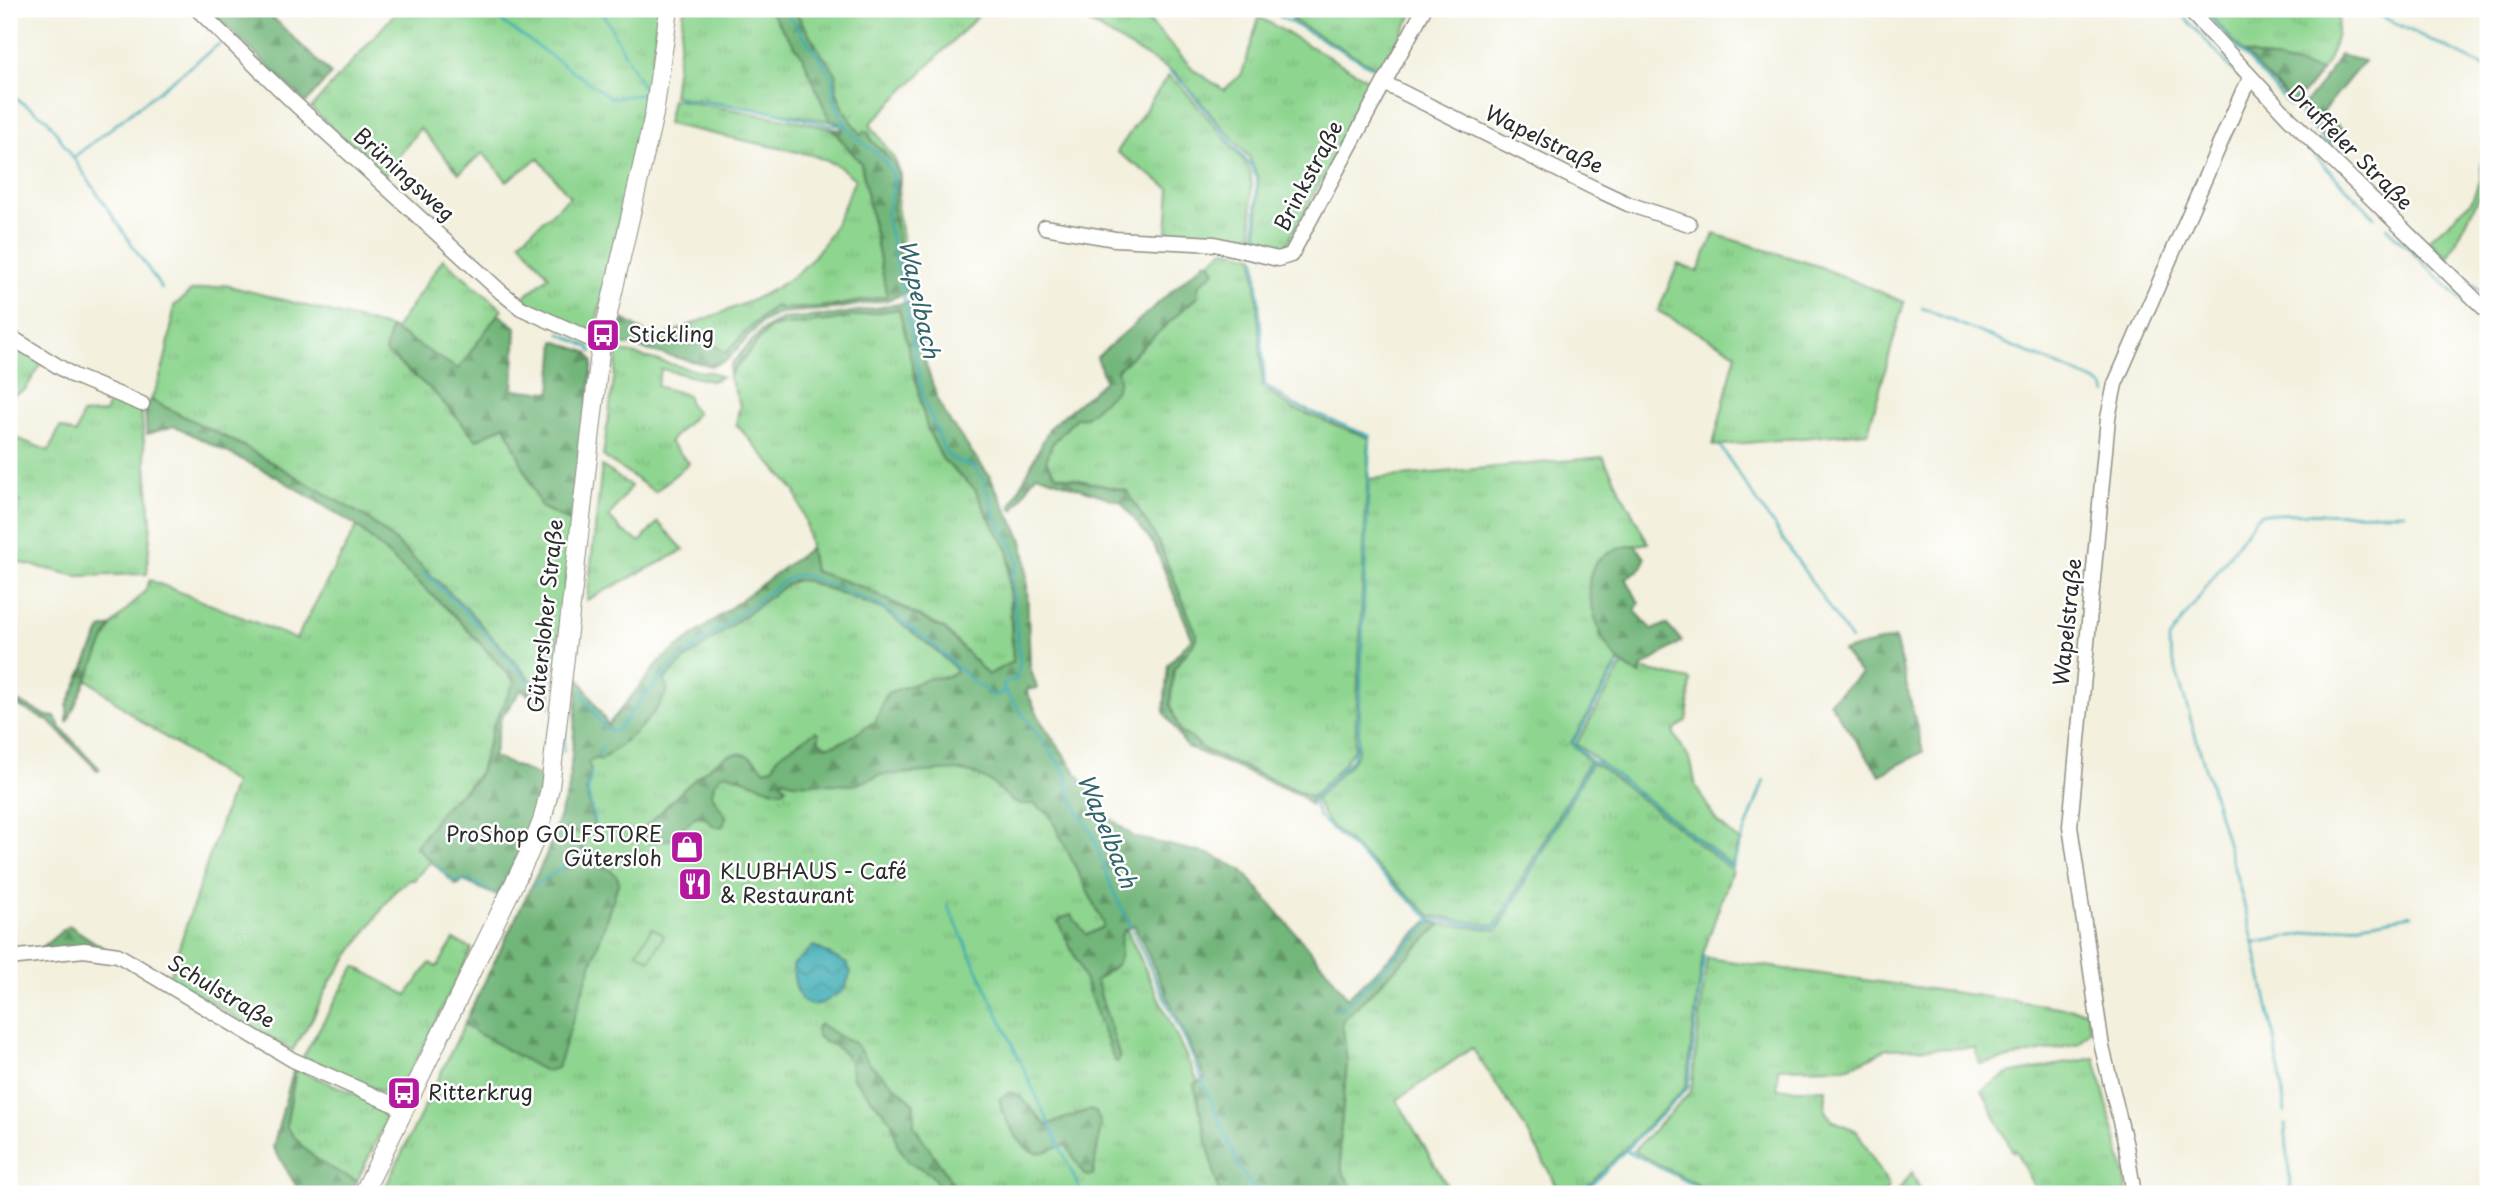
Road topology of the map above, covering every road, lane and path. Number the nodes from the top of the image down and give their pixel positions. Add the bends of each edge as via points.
1 (197, 9) edge
2 (668, 9) edge
3 (1424, 9) edge
4 (2188, 9) edge
5 (2252, 79) junction
6 (1384, 83) junction
7 (1689, 224) dead end
8 (1045, 228) dead end
9 (2488, 312) edge
10 (9, 336) edge
11 (601, 344) junction
12 (142, 404) dead end
13 (9, 958) edge
14 (404, 1109) junction
15 (363, 1194) edge
16 (2134, 1194) edge

1 - 11 street, Brüningsweg via 501,292 521,308
2 - 11 main road, Gütersloher Straße via 654,114
3 - 6 street, Brinkstraße
4 - 5 street, Druffeler Straße
5 - 9 street, Druffeler Straße
5 - 16 street, Wapelstraße via 2115,384 2108,418 2070,826 2102,1046
6 - 7 street, Wapelstraße via 1628,204
6 - 8 street, Brinkstraße via 1286,258 1215,244 1115,239
10 - 12 street via 74,376
11 - 14 main road, Gütersloher Straße via 550,788 542,821
13 - 14 street, Schulstraße via 84,950 118,955 293,1060
14 - 15 main road, Gütersloher Straße

